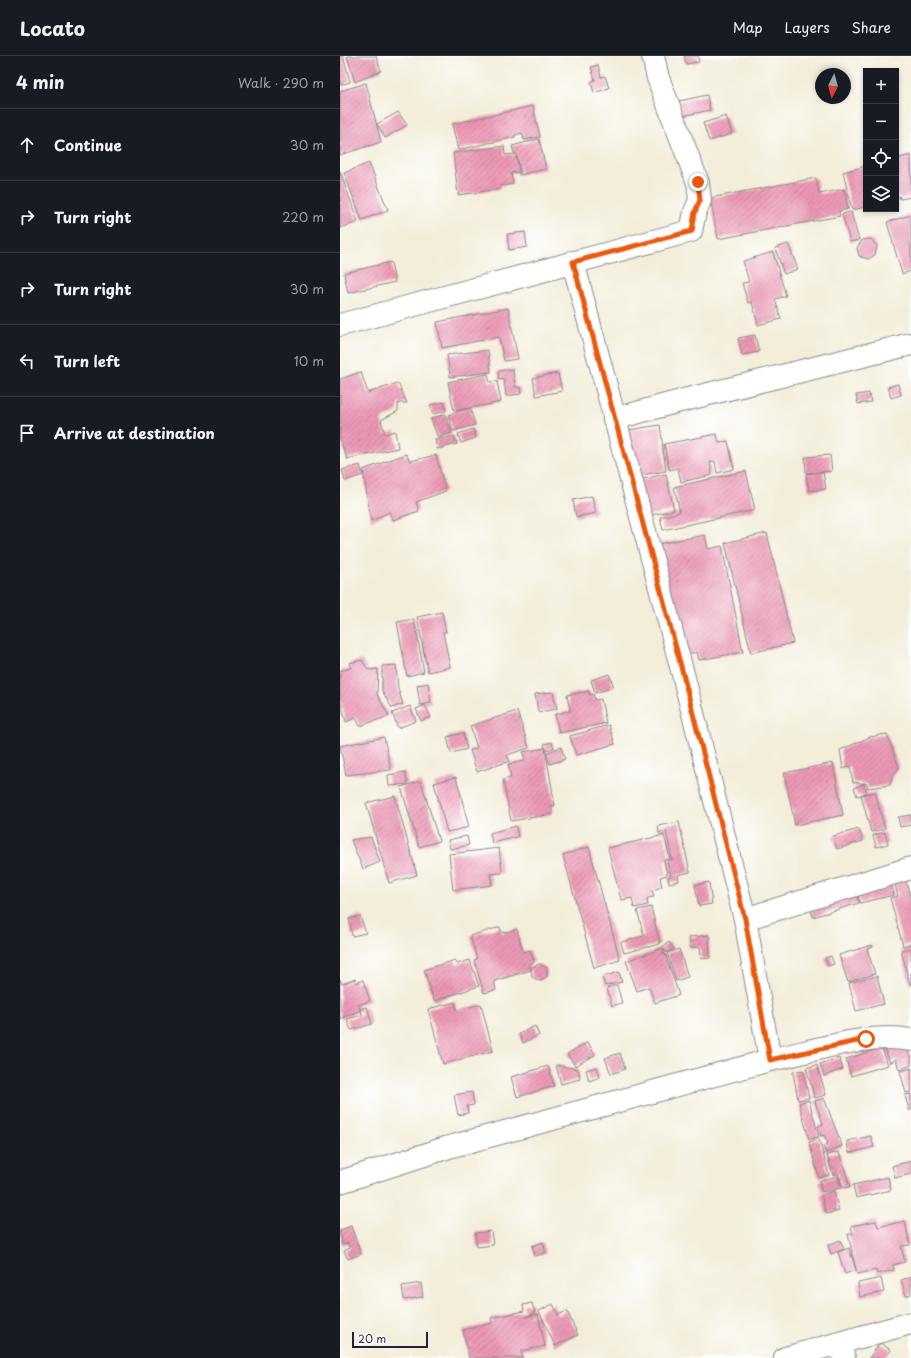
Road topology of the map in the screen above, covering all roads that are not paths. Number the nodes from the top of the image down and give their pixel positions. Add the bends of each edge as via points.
1 (653, 56) edge
2 (573, 262) junction
3 (340, 325) edge
4 (911, 344) edge
5 (614, 419) junction
6 (911, 868) edge
7 (745, 919) junction
8 (911, 1040) edge
9 (770, 1060) junction
10 (340, 1182) edge
11 (911, 1324) edge
12 (842, 1351) edge
13 (784, 1358) edge

1 - 2 street via 658,78 698,182 700,200 692,231
2 - 3 street
2 - 5 street
4 - 5 street
5 - 7 street via 685,681
6 - 7 street
7 - 9 street
8 - 9 street via 866,1039
9 - 10 street via 450,1147
11 - 12 street
12 - 13 street

